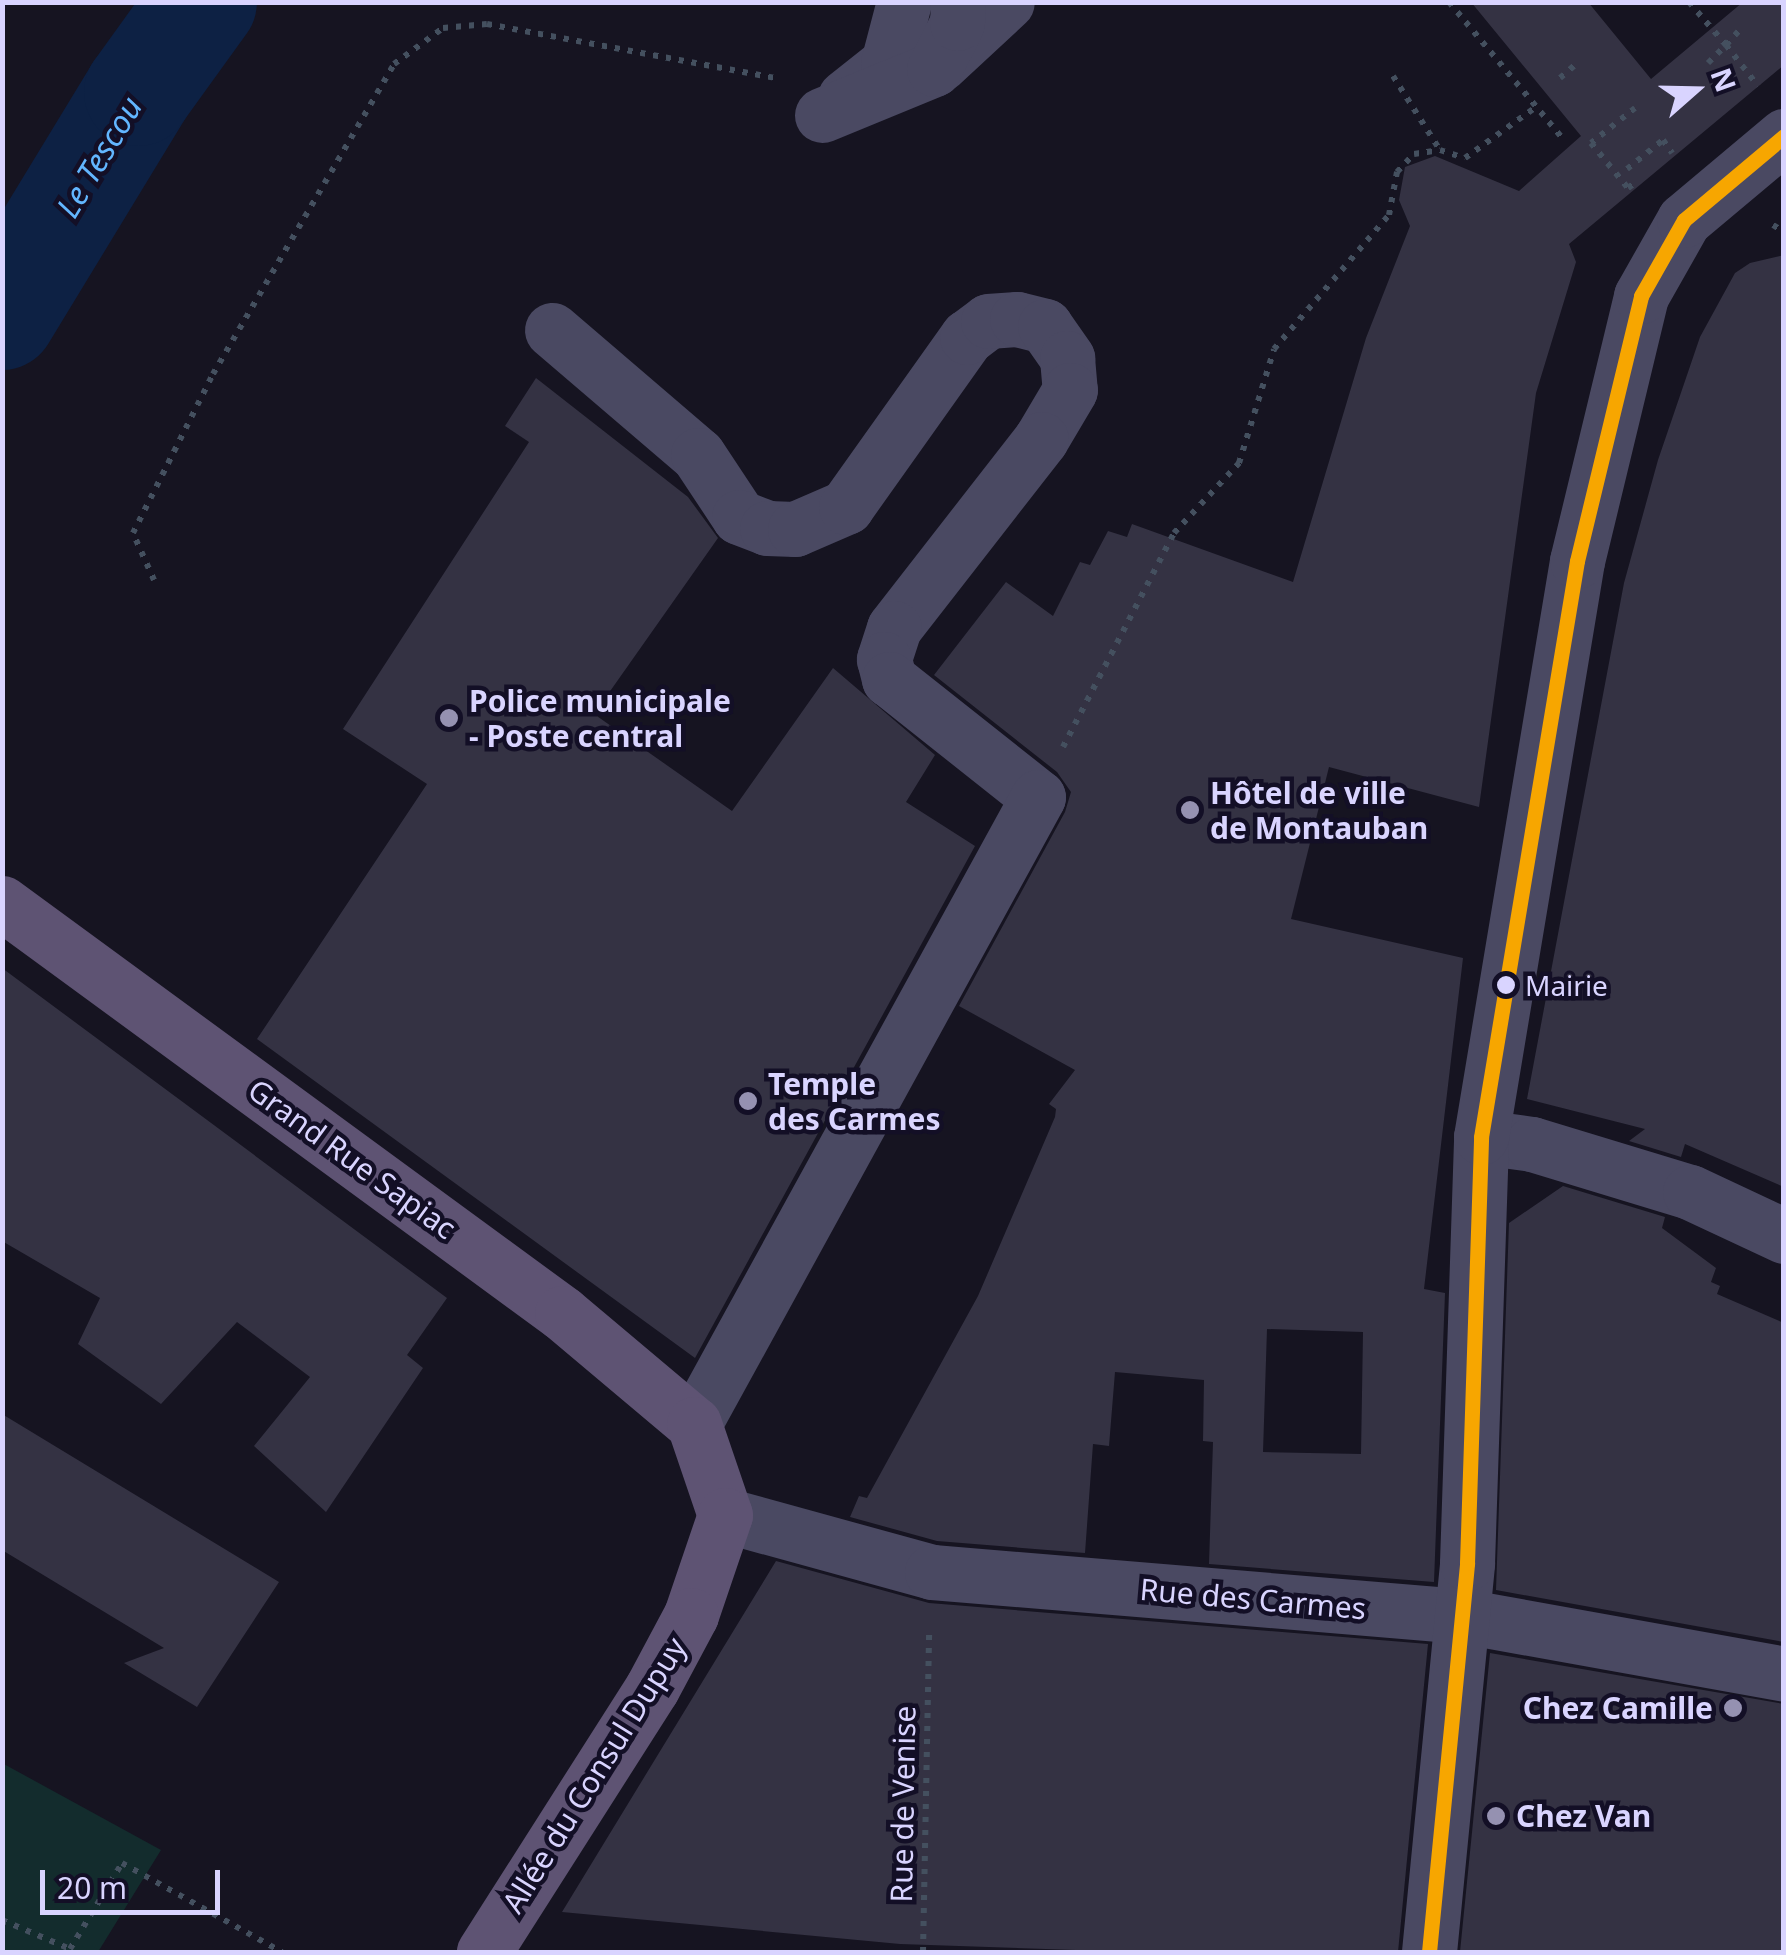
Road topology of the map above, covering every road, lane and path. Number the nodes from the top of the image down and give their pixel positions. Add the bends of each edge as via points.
1 (904, 2) edge
2 (958, 2) edge
3 (1007, 2) edge
4 (1449, 2) edge
5 (1690, 2) edge
6 (1742, 27) dead end
7 (1726, 44) junction
8 (1708, 63) dead end
9 (1575, 65) dead end
10 (934, 69) junction
11 (1393, 76) dead end
12 (1560, 78) dead end
13 (785, 80) dead end
14 (1536, 106) junction
15 (1634, 108) dead end
16 (1772, 113) edge
17 (1565, 142) dead end
18 (1440, 150) junction
19 (1661, 162) dead end
20 (1627, 170) dead end
21 (1648, 172) dead end
22 (1636, 182) dead end
23 (1628, 188) dead end
24 (1773, 226) dead end
25 (1784, 232) edge
26 (552, 330) dead end
27 (154, 580) dead end
28 (1038, 797) junction
29 (2, 903) edge
30 (1481, 1137) junction
31 (1784, 1236) edge
32 (694, 1424) junction
33 (725, 1515) junction
34 (1462, 1616) junction
35 (928, 1656) dead end
36 (1784, 1674) edge
37 (2, 1920) edge
38 (282, 1952) edge
39 (484, 1952) edge
40 (923, 1952) edge
41 (1429, 1952) edge

1 - 10 street via 888,63 822,115
2 - 10 street via 957,23
3 - 10 street
4 - 14 path
5 - 7 path
6 - 7 path
7 - 8 path
7 - 16 path
9 - 12 path
11 - 18 path
13 - 27 path via 487,24 442,28 394,64 213,374 133,533
14 - 17 path
14 - 18 path via 1465,158
15 - 23 path via 1591,143
16 - 30 street via 1684,220 1642,296 1577,561
18 - 28 path via 1414,154 1397,172 1389,215 1274,349 1239,463 1174,534
19 - 20 path via 1673,152 1664,140
21 - 22 path
24 - 25 path
26 - 28 street via 698,455 739,518 795,529 846,507 967,338 988,322 1017,318 1045,326 1066,358 1070,390 1040,439 894,628 884,659 890,679
28 - 32 street
29 - 32 main road, Grand Rue Sapiac via 562,1314
30 - 31 street via 1532,1144 1690,1192
30 - 34 street
32 - 33 main road
33 - 34 street, Rue des Carmes via 932,1572
33 - 39 main road, Allée du Consul Dupuy via 691,1615 652,1688
34 - 36 street, Rue des Carmes
34 - 41 street
35 - 40 path, Rue de Venise
37 - 38 path via 70,1949 122,1863

